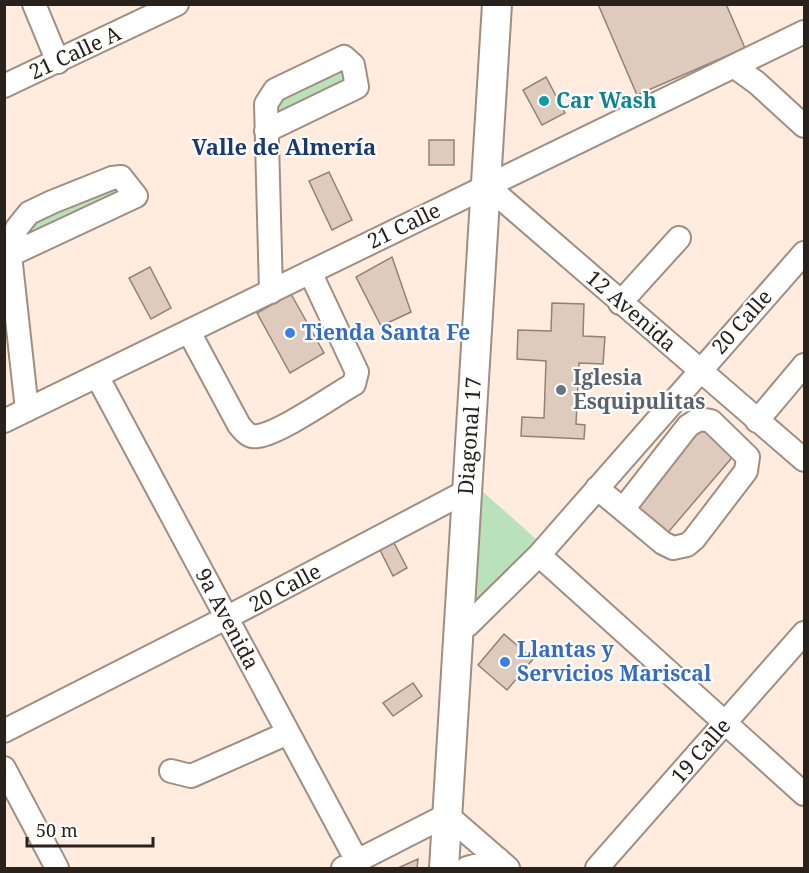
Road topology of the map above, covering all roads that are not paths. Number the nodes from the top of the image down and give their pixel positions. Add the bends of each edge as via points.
1 (34, 4) edge
2 (497, 4) edge
3 (165, 7) edge
4 (804, 32) edge
5 (58, 62) junction
6 (735, 67) junction
7 (4, 86) edge
8 (804, 126) edge
9 (266, 131) junction
10 (486, 185) junction
11 (679, 238) dead end
12 (804, 253) edge
13 (10, 255) junction
14 (310, 272) junction
15 (271, 292) junction
16 (620, 303) junction
17 (189, 332) junction
18 (804, 364) edge
19 (699, 370) junction
20 (97, 376) junction
21 (27, 410) junction
22 (4, 421) edge
23 (757, 421) junction
24 (804, 460) edge
25 (597, 488) junction
26 (467, 491) junction
27 (624, 508) junction
28 (539, 555) junction
29 (226, 618) junction
30 (459, 630) junction
31 (804, 633) edge
32 (724, 724) junction
33 (4, 730) edge
34 (288, 733) junction
35 (4, 768) edge
36 (171, 771) dead end
37 (804, 794) edge
38 (447, 815) junction
39 (503, 864) edge
40 (350, 865) edge
41 (57, 868) edge
42 (463, 868) edge
43 (597, 868) edge

1 - 5 street
2 - 10 main road, Diagonal 17
3 - 5 street, 21 Calle A
4 - 6 street, 21 Calle
5 - 7 street, 21 Calle A
6 - 8 street
6 - 10 street, 21 Calle
9 - 9 street via 357,87 353,64 344,57 275,90 266,104
9 - 15 street
10 - 14 street, 21 Calle
10 - 16 street, 12 Avenida
10 - 26 main road, Diagonal 17
11 - 16 street
12 - 19 street, 20 Calle
13 - 13 street via 136,196 120,177 52,202 30,213 17,228
13 - 21 street
14 - 15 street, 21 Calle
14 - 17 street via 357,372 354,384 282,426 258,436 248,435
15 - 17 street, 21 Calle
16 - 19 street, 12 Avenida
17 - 20 street, 21 Calle
18 - 23 street
19 - 23 street, 12 Avenida
19 - 25 street, 20 Calle
20 - 21 street, 21 Calle
20 - 29 street, 9a Avenida
21 - 22 street, 21 Calle
23 - 24 street, 12 Avenida
25 - 27 street
25 - 28 street, 20 Calle
26 - 29 street, 20 Calle
26 - 30 main road, Diagonal 17
27 - 27 street via 663,543 672,548 687,545 746,471 748,457 711,421 699,419 688,426
28 - 30 street, 20 Calle
28 - 32 street
29 - 33 street, 20 Calle
29 - 34 street, 9a Avenida
30 - 38 main road, Diagonal 17
31 - 32 street, 19 Calle
32 - 37 street
32 - 43 street, 19 Calle
34 - 36 street via 191,776
34 - 40 street, 9a Avenida
35 - 41 street
38 - 39 street
38 - 40 street
38 - 42 main road, Diagonal 17
39 - 42 street

